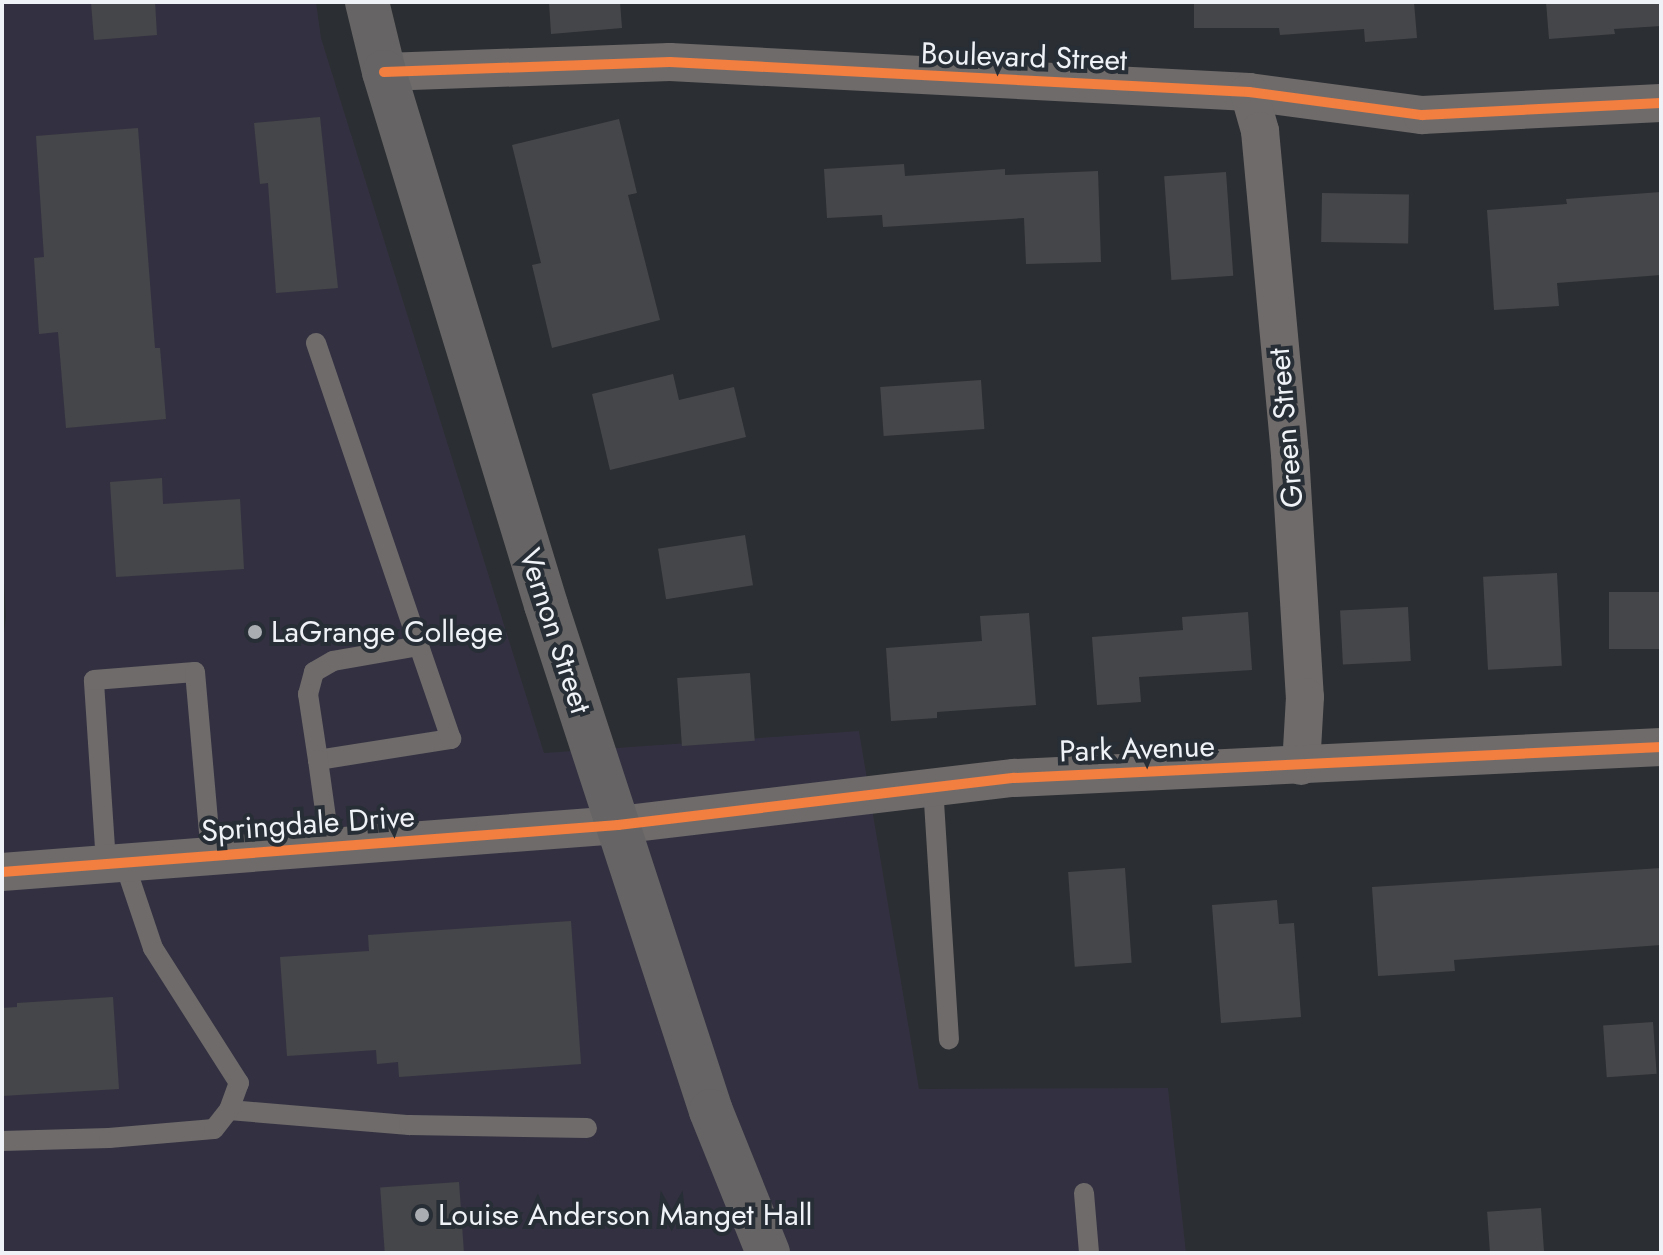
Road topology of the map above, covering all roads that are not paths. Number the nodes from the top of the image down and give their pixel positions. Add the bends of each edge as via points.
1 (367, 2) edge
2 (384, 72) junction
3 (1249, 92) junction
4 (1661, 103) edge
5 (316, 343) dead end
6 (419, 646) junction
7 (1661, 747) edge
8 (318, 760) junction
9 (1301, 766) junction
10 (933, 786) junction
11 (618, 825) junction
12 (330, 846) junction
13 (211, 855) junction
14 (115, 862) junction
15 (2, 872) edge
16 (949, 1039) dead end
17 (229, 1110) junction
18 (587, 1128) dead end
19 (2, 1141) edge
20 (1084, 1193) dead end
21 (768, 1253) edge
22 (1089, 1253) edge

1 - 2 main road, Vernon Street
2 - 3 street, Boulevard Street via 670,62
2 - 11 main road, Vernon Street
3 - 4 street, Boulevard Street via 1422,115
3 - 9 street, Green Street via 1260,131 1290,454 1305,697
5 - 6 lane
6 - 8 lane via 333,661 314,672 308,694
6 - 8 lane via 451,739
7 - 9 street, Park Avenue
8 - 12 lane
9 - 10 street, Park Avenue
10 - 11 street, Park Avenue
10 - 16 lane
11 - 12 street, Springdale Drive
11 - 21 main road, Vernon Street via 711,1111
12 - 13 street, Springdale Drive
13 - 14 street, Springdale Drive
13 - 14 lane via 195,672 94,680
14 - 15 street, Springdale Drive
14 - 17 lane via 153,948 239,1083
17 - 18 lane via 409,1125
17 - 19 lane via 214,1129
20 - 22 lane

